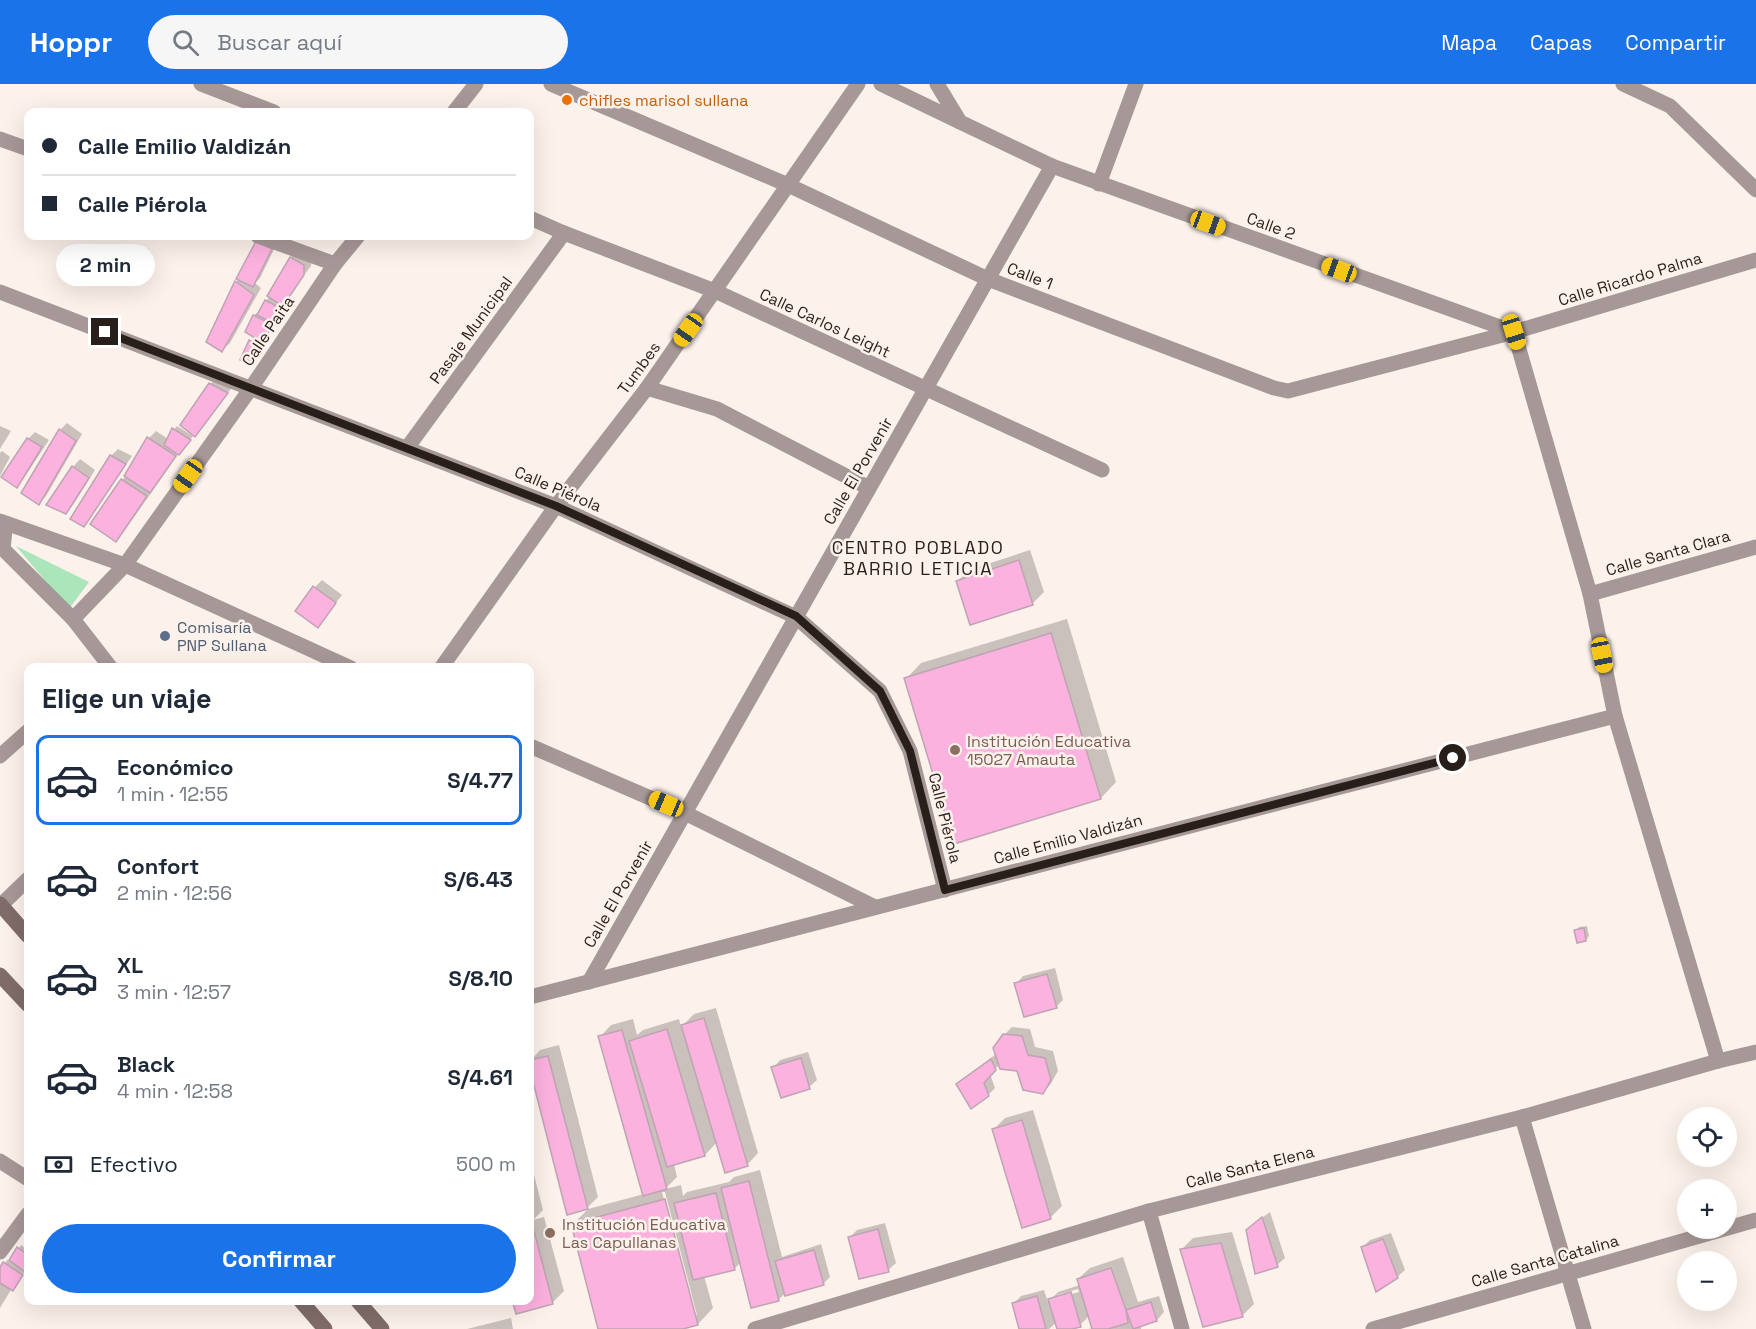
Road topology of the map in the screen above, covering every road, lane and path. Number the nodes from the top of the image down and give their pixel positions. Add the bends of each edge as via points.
1 (201, 84) edge
2 (476, 84) edge
3 (551, 84) edge
4 (858, 84) edge
5 (881, 84) edge
6 (937, 84) edge
7 (1136, 84) edge
8 (1623, 84) edge
9 (264, 108) edge
10 (457, 108) edge
11 (960, 122) junction
12 (0, 139) edge
13 (24, 148) edge
14 (1052, 166) junction
15 (1099, 184) junction
16 (788, 185) junction
17 (1756, 190) edge
18 (534, 220) edge
19 (564, 233) junction
20 (269, 240) edge
21 (355, 240) edge
22 (1756, 260) edge
23 (335, 264) junction
24 (988, 279) junction
25 (715, 291) junction
26 (0, 292) edge
27 (1514, 332) junction
28 (252, 388) junction
29 (647, 388) junction
30 (925, 389) junction
31 (407, 448) junction
32 (1102, 470) dead end
33 (869, 488) junction
34 (556, 506) junction
35 (4, 523) edge
36 (1756, 547) edge
37 (125, 565) junction
38 (1590, 594) junction
39 (796, 616) junction
40 (73, 619) junction
41 (104, 663) edge
42 (340, 663) edge
43 (445, 663) edge
44 (1615, 716) junction
45 (24, 734) edge
46 (534, 748) edge
47 (0, 756) edge
48 (685, 813) junction
49 (24, 883) edge
50 (945, 890) junction
51 (0, 904) edge
52 (875, 907) junction
53 (24, 931) edge
54 (0, 975) edge
55 (589, 981) junction
56 (534, 996) edge
57 (24, 1001) edge
58 (1756, 1052) edge
59 (1718, 1061) junction
60 (1522, 1117) junction
61 (0, 1161) edge
62 (24, 1176) edge
63 (1149, 1211) junction
64 (24, 1219) edge
65 (1756, 1220) edge
66 (0, 1252) edge
67 (1570, 1273) junction
68 (304, 1305) edge
69 (361, 1305) edge
70 (778, 1326) edge
71 (326, 1329) edge
72 (382, 1329) edge
73 (755, 1329) edge
74 (1182, 1329) edge
75 (1374, 1329) edge
76 (1584, 1329) edge

1 - 9 street
2 - 10 street
3 - 16 street, Calle 1
4 - 16 street, Tumbes
5 - 11 street, Calle 2
6 - 11 street
7 - 15 street
8 - 17 street via 1670,106
11 - 14 street, Calle 2
12 - 13 street
14 - 15 street, Calle 2
14 - 24 street, Calle El Porvenir
15 - 27 street, Calle 2
16 - 24 street, Calle 1
16 - 25 street, Tumbes
18 - 19 street, Calle Carlos Leight
19 - 25 street, Calle Carlos Leight
19 - 31 street, Pasaje Municipal
20 - 23 street
21 - 23 street, Calle Paita
22 - 27 street, Calle Ricardo Palma
23 - 28 street, Calle Paita
24 - 27 street, Calle 1 via 1288,391
24 - 30 street, Calle El Porvenir
25 - 29 street, Tumbes
25 - 30 street, Calle Carlos Leight
26 - 28 street, Calle Piérola
27 - 38 street
28 - 31 street, Calle Piérola
28 - 37 street, Calle Paita
29 - 33 street via 717,410
29 - 34 street, Tumbes
30 - 32 street, Calle Carlos Leight
30 - 33 street, Calle El Porvenir
31 - 34 street, Calle Piérola
33 - 39 street, Calle El Porvenir
34 - 39 street, Calle Piérola
34 - 43 street, Tumbes
35 - 37 street
35 - 40 street via 3,549
36 - 38 street, Calle Santa Clara
37 - 40 street, Calle Paita
37 - 42 street
38 - 44 street
39 - 48 street, Calle El Porvenir
39 - 50 street, Calle Piérola via 880,691 910,751
40 - 41 street
44 - 50 street, Calle Emilio Valdizán
44 - 59 street
45 - 47 street
46 - 48 street
48 - 52 street
48 - 55 street, Calle El Porvenir
49 - 51 street
50 - 52 street, Calle Emilio Valdizán
51 - 53 main road
52 - 55 street, Calle Emilio Valdizán
54 - 57 main road
55 - 56 street, Calle Emilio Valdizán
58 - 59 street, Calle Santa Elena
59 - 60 street, Calle Santa Elena
60 - 63 street, Calle Santa Elena
60 - 67 street
61 - 62 street
63 - 70 street, Calle Santa Elena
63 - 74 street
64 - 66 street
65 - 67 street, Calle Santa Catalina
67 - 75 street, Calle Santa Catalina
67 - 76 street
68 - 71 main road
69 - 72 main road
70 - 73 street, Calle Santa Elena

